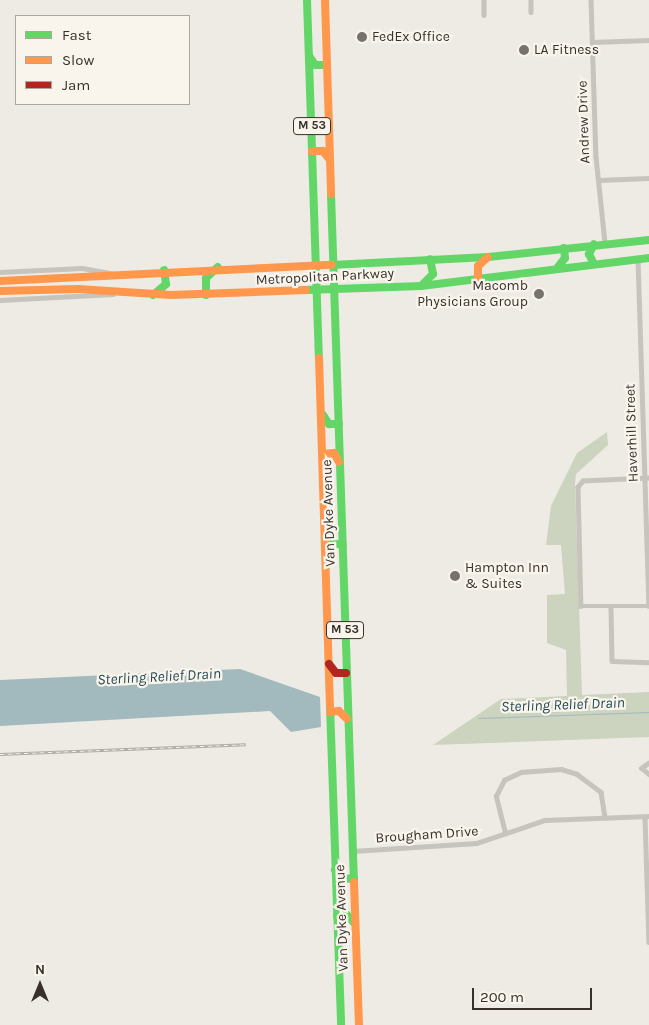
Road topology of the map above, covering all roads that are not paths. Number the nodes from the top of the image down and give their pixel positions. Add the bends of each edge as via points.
1 (307, 0) edge
2 (325, 0) edge
3 (484, 0) edge
4 (531, 0) edge
5 (591, 0) edge
6 (532, 12) dead end
7 (484, 15) dead end
8 (649, 40) edge
9 (592, 42) junction
10 (309, 55) junction
11 (327, 65) junction
12 (312, 151) junction
13 (330, 160) junction
14 (649, 178) edge
15 (598, 180) junction
16 (649, 240) edge
17 (605, 242) junction
18 (594, 244) junction
19 (564, 248) junction
20 (488, 257) junction
21 (430, 258) junction
22 (638, 258) junction
23 (649, 258) edge
24 (334, 262) junction
25 (592, 262) junction
26 (317, 263) junction
27 (218, 267) junction
28 (558, 267) junction
29 (164, 270) junction
30 (0, 272) edge
31 (112, 274) junction
32 (478, 280) junction
33 (0, 281) edge
34 (421, 286) junction
35 (335, 289) junction
36 (317, 290) junction
37 (0, 291) edge
38 (132, 293) junction
39 (153, 294) junction
40 (206, 295) junction
41 (0, 300) edge
42 (321, 411) junction
43 (339, 424) junction
44 (322, 454) junction
45 (340, 463) junction
46 (647, 478) edge
47 (325, 532) junction
48 (343, 545) junction
49 (649, 606) edge
50 (611, 608) junction
51 (649, 662) edge
52 (328, 663) junction
53 (346, 673) junction
54 (330, 712) junction
55 (348, 721) junction
56 (649, 763) edge
57 (649, 774) edge
58 (647, 816) edge
59 (605, 818) junction
60 (505, 833) junction
61 (352, 851) junction
62 (336, 870) junction
63 (354, 878) junction
64 (337, 916) junction
65 (355, 924) junction
66 (649, 942) edge
67 (342, 1025) edge
68 (359, 1025) edge

1 - 10 main road, Van Dyke Avenue / M 53
2 - 11 main road, Van Dyke Avenue / M 53
3 - 7 street
4 - 6 street
5 - 9 street, Andrew Drive
8 - 9 street
9 - 15 street, Andrew Drive
10 - 11 main road via 315,65
10 - 12 main road, Van Dyke Avenue / M 53
11 - 13 main road, Van Dyke Avenue / M 53
12 - 13 main road via 323,150
12 - 26 main road, Van Dyke Avenue / M 53
13 - 24 main road, Van Dyke Avenue / M 53
14 - 15 street
15 - 17 street, Andrew Drive
16 - 17 main road, Metropolitan Parkway
17 - 18 main road, Metropolitan Parkway
18 - 19 main road, Metropolitan Parkway
18 - 25 main road via 589,254
19 - 20 main road, Metropolitan Parkway
19 - 28 main road via 565,258
20 - 21 main road, Metropolitan Parkway
20 - 32 main road via 478,266
21 - 24 main road, Metropolitan Parkway
21 - 34 main road via 433,274
22 - 23 main road, Metropolitan Parkway
22 - 25 main road, Metropolitan Parkway
22 - 46 street, Haverhill Street
24 - 26 main road, Metropolitan Parkway
24 - 35 main road, Van Dyke Avenue / M 53
25 - 28 main road, Metropolitan Parkway
26 - 27 main road, Metropolitan Parkway
26 - 36 main road, Van Dyke Avenue / M 53
27 - 29 main road, Metropolitan Parkway
27 - 40 main road via 206,278
28 - 32 main road, Metropolitan Parkway
29 - 31 main road, Metropolitan Parkway
29 - 39 main road via 166,284
30 - 31 street via 82,268
31 - 33 main road, Metropolitan Parkway
32 - 34 main road, Metropolitan Parkway
34 - 35 main road, Metropolitan Parkway
35 - 36 main road, Metropolitan Parkway
35 - 43 main road, Van Dyke Avenue / M 53
36 - 40 main road, Metropolitan Parkway
36 - 42 main road, Van Dyke Avenue / M 53
37 - 38 main road, Metropolitan Parkway via 36,289
38 - 39 main road, Metropolitan Parkway
38 - 41 street
39 - 40 main road, Metropolitan Parkway
42 - 43 main road via 329,424
42 - 44 main road, Van Dyke Avenue / M 53
43 - 45 main road, Van Dyke Avenue / M 53
44 - 45 main road via 334,453
44 - 47 main road, Van Dyke Avenue / M 53
45 - 48 main road, Van Dyke Avenue / M 53
46 - 49 street, Haverhill Street
46 - 50 street via 579,482 582,607
47 - 48 main road via 331,543
47 - 52 main road, Van Dyke Avenue / M 53
48 - 53 main road, Van Dyke Avenue / M 53
49 - 50 street
50 - 51 street via 613,663
52 - 53 main road via 336,673
52 - 54 main road, Van Dyke Avenue / M 53
53 - 55 main road, Van Dyke Avenue / M 53
54 - 55 main road via 339,711
54 - 62 main road, Van Dyke Avenue / M 53
55 - 61 main road, Van Dyke Avenue / M 53
56 - 57 street via 642,768
58 - 59 street, Brougham Drive
58 - 66 street
59 - 60 street, Brougham Drive via 540,821
59 - 60 street via 601,792 577,774 561,769 521,772 504,780 496,796
60 - 61 street, Brougham Drive via 468,844
61 - 63 main road, Van Dyke Avenue / M 53
62 - 63 main road via 345,879
62 - 64 main road, Van Dyke Avenue / M 53
63 - 65 main road, Van Dyke Avenue / M 53
64 - 65 main road via 346,916
64 - 67 main road, Van Dyke Avenue / M 53
65 - 68 main road, Van Dyke Avenue / M 53

